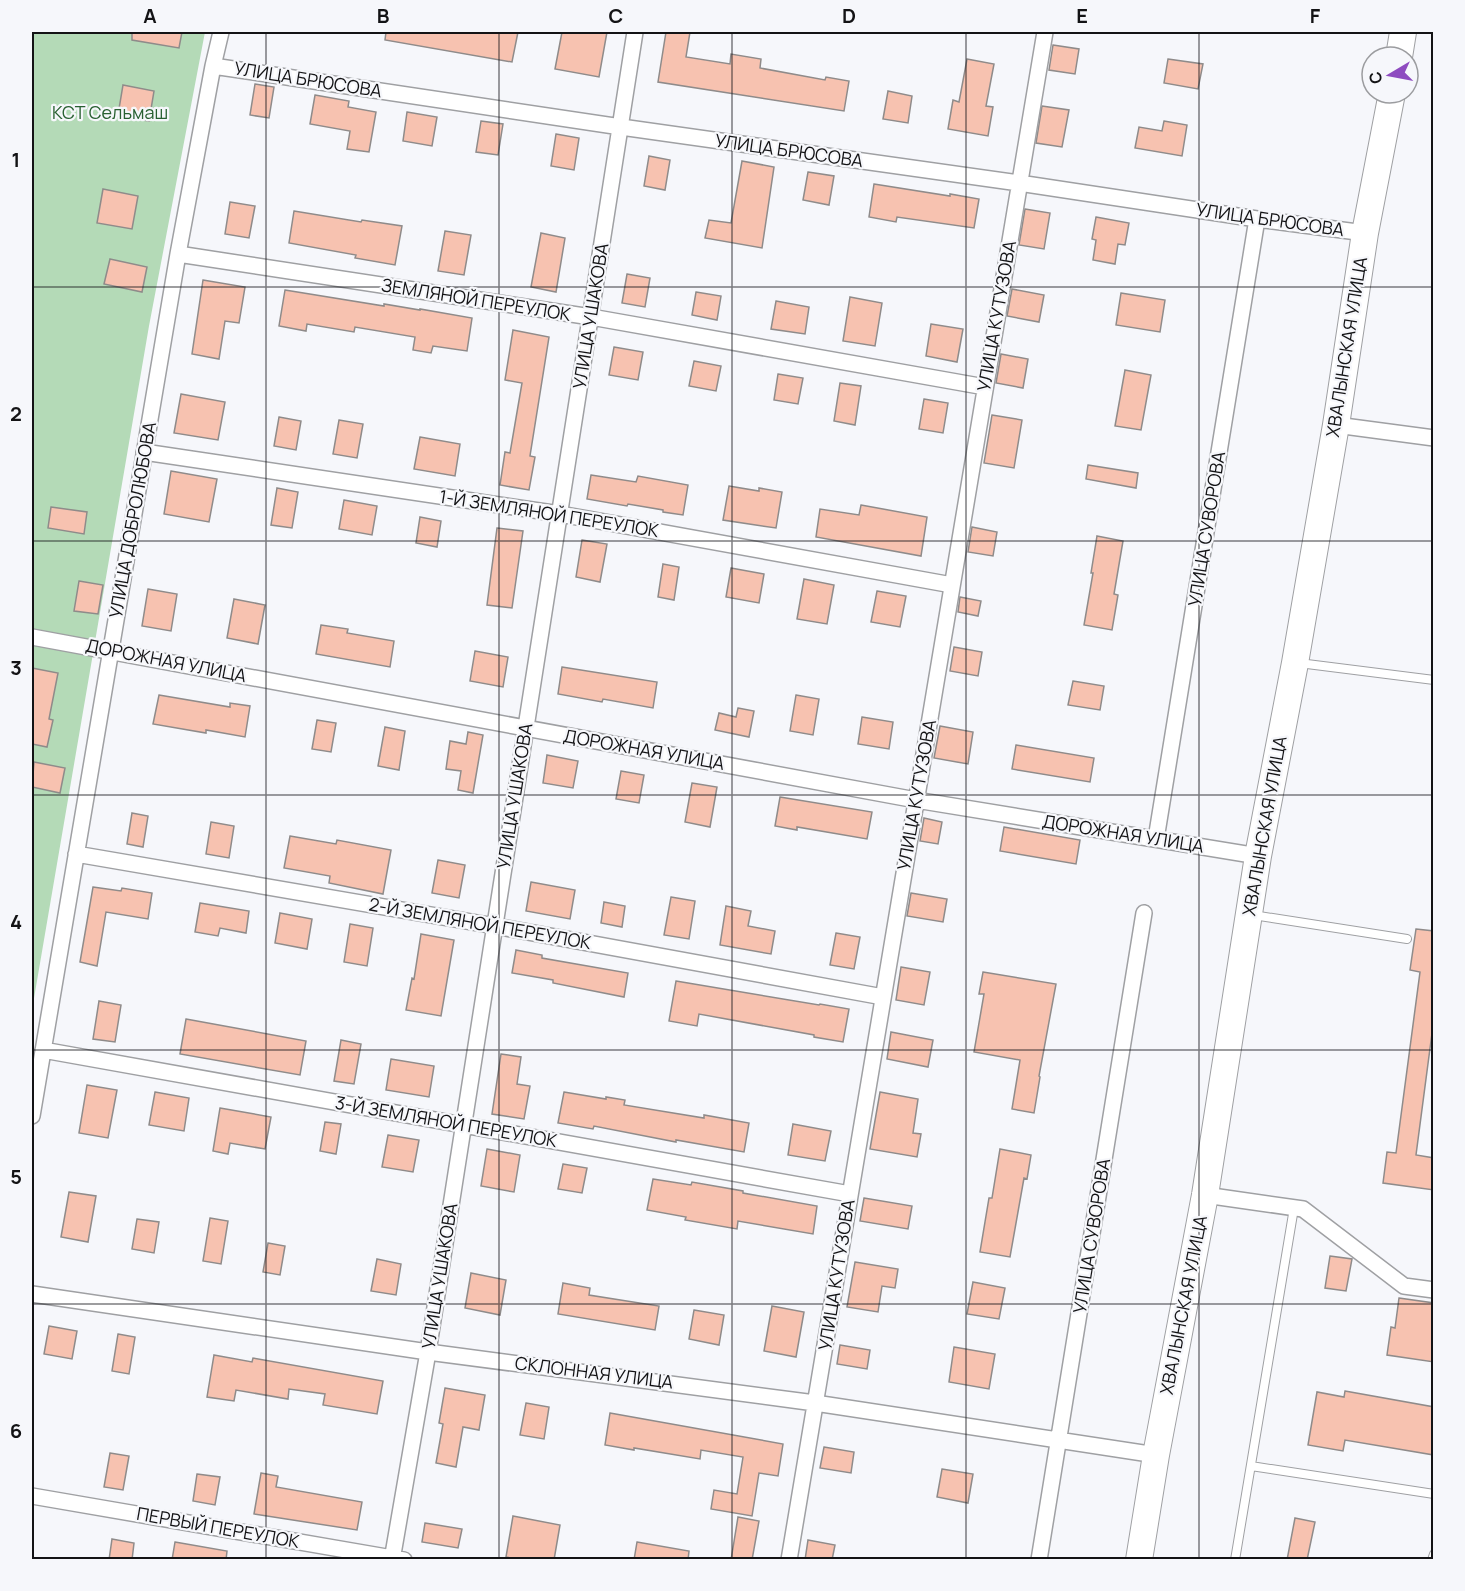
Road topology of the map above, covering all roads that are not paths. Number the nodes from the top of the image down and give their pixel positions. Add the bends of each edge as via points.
1 (221, 32) edge
2 (635, 32) edge
3 (1045, 32) edge
4 (213, 66) junction
5 (1390, 105) edge
6 (621, 127) junction
7 (1019, 183) junction
8 (1257, 219) junction
9 (1365, 233) junction
10 (178, 254) junction
11 (591, 317) junction
12 (985, 387) junction
13 (1335, 425) junction
14 (1434, 438) edge
15 (144, 452) junction
16 (560, 514) junction
17 (952, 585) junction
18 (32, 637) edge
19 (111, 651) junction
20 (1295, 663) junction
21 (1434, 680) edge
22 (526, 729) junction
23 (916, 800) junction
24 (1156, 839) junction
25 (76, 854) junction
26 (1258, 856) junction
27 (1144, 914) dead end
28 (1249, 915) junction
29 (495, 927) junction
30 (1407, 939) dead end
31 (883, 997) junction
32 (43, 1050) junction
33 (32, 1116) edge
34 (463, 1126) junction
35 (850, 1194) junction
36 (1205, 1195) junction
37 (1294, 1208) junction
38 (1434, 1290) edge
39 (32, 1294) edge
40 (428, 1352) junction
41 (815, 1402) junction
42 (1059, 1440) junction
43 (1156, 1455) junction
44 (1251, 1466) junction
45 (1434, 1494) edge
46 (32, 1496) edge
47 (1434, 1554) edge
48 (396, 1559) edge
49 (789, 1560) edge
50 (1039, 1560) edge
51 (1139, 1560) edge
52 (1235, 1560) edge
53 (1432, 1560) edge

1 - 4 street, УЛИЦА ДОБРОЛЮБОВА
2 - 6 street, УЛИЦА УШАКОВА
3 - 7 street, УЛИЦА КУТУЗОВА
4 - 6 street, УЛИЦА БРЮСОВА
4 - 10 street, УЛИЦА ДОБРОЛЮБОВА
5 - 9 main road, ХВАЛЫНСКАЯ УЛИЦА
6 - 7 street, УЛИЦА БРЮСОВА
6 - 11 street, УЛИЦА УШАКОВА
7 - 8 street, УЛИЦА БРЮСОВА
7 - 12 street, УЛИЦА КУТУЗОВА
8 - 9 street, УЛИЦА БРЮСОВА
8 - 24 street, УЛИЦА СУВОРОВА
9 - 13 main road, ХВАЛЫНСКАЯ УЛИЦА
10 - 11 street, ЗЕМЛЯНОЙ ПЕРЕУЛОК
10 - 15 street, УЛИЦА ДОБРОЛЮБОВА
11 - 12 street, ЗЕМЛЯНОЙ ПЕРЕУЛОК
11 - 16 street, УЛИЦА УШАКОВА
12 - 17 street, УЛИЦА КУТУЗОВА
13 - 14 street
13 - 20 main road, ХВАЛЫНСКАЯ УЛИЦА
15 - 16 street, 1-Й ЗЕМЛЯНОЙ ПЕРЕУЛОК
15 - 19 street, УЛИЦА ДОБРОЛЮБОВА
16 - 17 street, 1-Й ЗЕМЛЯНОЙ ПЕРЕУЛОК
16 - 22 street, УЛИЦА УШАКОВА
17 - 23 street, УЛИЦА КУТУЗОВА
18 - 19 street, ДОРОЖНАЯ УЛИЦА
19 - 22 street, ДОРОЖНАЯ УЛИЦА
19 - 25 street, УЛИЦА ДОБРОЛЮБОВА
20 - 21 lane
20 - 26 main road, ХВАЛЫНСКАЯ УЛИЦА
22 - 23 street, ДОРОЖНАЯ УЛИЦА
22 - 29 street, УЛИЦА УШАКОВА
23 - 24 street, ДОРОЖНАЯ УЛИЦА
23 - 31 street, УЛИЦА КУТУЗОВА
24 - 26 street, ДОРОЖНАЯ УЛИЦА
25 - 29 street, 2-Й ЗЕМЛЯНОЙ ПЕРЕУЛОК
25 - 32 street, УЛИЦА ДОБРОЛЮБОВА
26 - 28 main road, ХВАЛЫНСКАЯ УЛИЦА
27 - 42 street, УЛИЦА СУВОРОВА
28 - 30 lane
28 - 36 main road, ХВАЛЫНСКАЯ УЛИЦА
29 - 31 street, 2-Й ЗЕМЛЯНОЙ ПЕРЕУЛОК
29 - 34 street, УЛИЦА УШАКОВА
31 - 35 street, УЛИЦА КУТУЗОВА
32 - 33 street, УЛИЦА ДОБРОЛЮБОВА
32 - 34 street, 3-Й ЗЕМЛЯНОЙ ПЕРЕУЛОК
34 - 35 street, 3-Й ЗЕМЛЯНОЙ ПЕРЕУЛОК
34 - 40 street, УЛИЦА УШАКОВА
35 - 41 street, УЛИЦА КУТУЗОВА
36 - 37 street
36 - 43 main road, ХВАЛЫНСКАЯ УЛИЦА
37 - 38 street via 1303,1209 1404,1286
37 - 44 lane
39 - 40 street, СКЛОННАЯ УЛИЦА
40 - 41 street, СКЛОННАЯ УЛИЦА
40 - 48 street, УЛИЦА УШАКОВА
41 - 42 street, СКЛОННАЯ УЛИЦА
41 - 49 street, УЛИЦА КУТУЗОВА
42 - 43 street, СКЛОННАЯ УЛИЦА
42 - 50 street, УЛИЦА СУВОРОВА
43 - 51 main road, ХВАЛЫНСКАЯ УЛИЦА
44 - 45 lane
44 - 52 lane
46 - 48 street, ПЕРВЫЙ ПЕРЕУЛОК
47 - 53 lane

